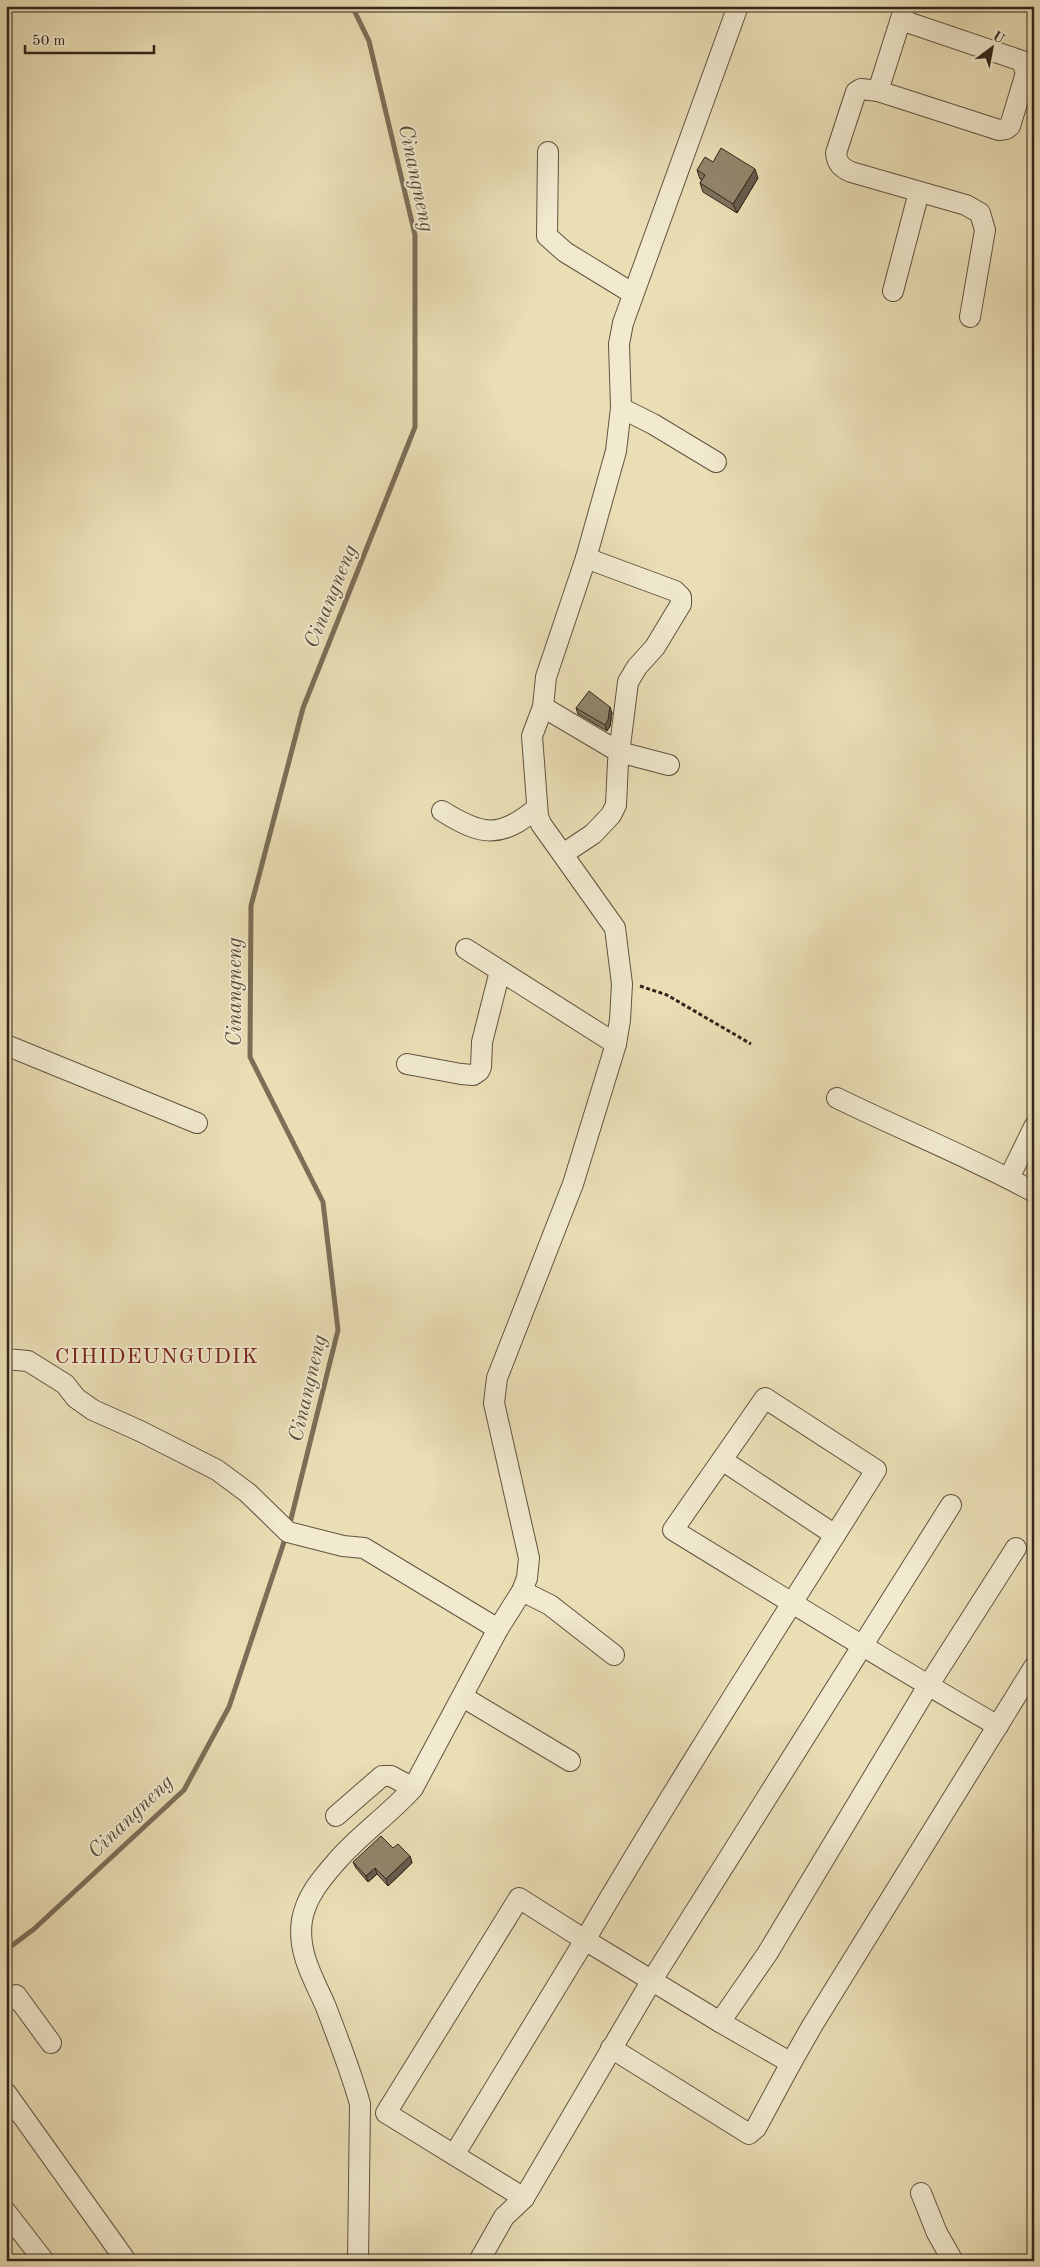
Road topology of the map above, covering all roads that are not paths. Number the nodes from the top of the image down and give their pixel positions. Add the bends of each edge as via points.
1 (738, 6) edge
2 (903, 13) edge
3 (878, 91) junction
4 (548, 152) dead end
5 (919, 192) junction
6 (893, 291) dead end
7 (632, 293) junction
8 (970, 317) dead end
9 (621, 408) junction
10 (716, 462) dead end
11 (586, 558) junction
12 (543, 707) junction
13 (619, 752) junction
14 (669, 765) dead end
15 (537, 808) junction
16 (442, 811) dead end
17 (563, 854) junction
18 (466, 949) dead end
19 (500, 970) junction
20 (616, 1044) junction
21 (6, 1045) edge
22 (407, 1064) dead end
23 (837, 1098) dead end
24 (197, 1123) dead end
25 (1034, 1127) edge
26 (1009, 1178) junction
27 (1034, 1192) edge
28 (6, 1359) edge
29 (722, 1460) junction
30 (950, 1505) dead end
31 (835, 1535) junction
32 (1016, 1548) dead end
33 (522, 1591) junction
34 (792, 1602) junction
35 (498, 1629) junction
36 (862, 1645) junction
37 (614, 1655) dead end
38 (1034, 1666) edge
39 (928, 1686) junction
40 (463, 1697) junction
41 (998, 1726) junction
42 (570, 1762) dead end
43 (413, 1788) junction
44 (336, 1816) dead end
45 (585, 1940) junction
46 (652, 1980) junction
47 (6, 2002) edge
48 (720, 2022) junction
49 (51, 2042) dead end
50 (611, 2048) junction
51 (791, 2063) junction
52 (6, 2093) edge
53 (454, 2155) junction
54 (921, 2193) dead end
55 (524, 2198) junction
56 (6, 2212) edge
57 (124, 2258) dead end
58 (44, 2261) edge
59 (358, 2261) edge
60 (479, 2261) edge
61 (953, 2261) edge

1 - 7 street
2 - 3 street
2 - 3 street via 1022,61 1026,73 1012,120 1006,129 999,130
3 - 5 street via 861,89 856,92 836,160 851,172
4 - 7 street via 547,236 565,252
5 - 6 street
5 - 8 street via 966,204 980,213 984,220
7 - 9 street via 619,344
9 - 10 street
9 - 11 street via 616,451
11 - 12 street via 546,677
11 - 13 street via 675,591 681,597 681,604 656,647 628,682
12 - 13 street
12 - 15 street via 532,736
13 - 14 street
13 - 17 street via 616,805 611,815 593,834
15 - 16 street via 520,822 498,830 466,826
15 - 17 street via 541,824
17 - 20 street via 615,928 622,984
18 - 19 street
19 - 20 street
19 - 22 street via 482,1042 482,1067 479,1071 472,1075 461,1074
20 - 33 street via 573,1184 496,1384 494,1402 529,1558
21 - 24 street
23 - 26 street
25 - 26 street
26 - 27 street
28 - 35 street via 28,1361 65,1384 92,1410 217,1470 248,1493 288,1532 364,1548
29 - 31 street
29 - 31 street via 765,1398 876,1470
29 - 34 street via 673,1530
30 - 36 street
31 - 34 street
32 - 39 street
33 - 35 street
33 - 37 street via 550,1605
34 - 36 street
34 - 45 street
35 - 40 street
36 - 39 street
36 - 46 street
38 - 41 street
39 - 41 street
39 - 48 street via 767,1954
40 - 42 street
40 - 43 street
41 - 51 street
43 - 44 street via 391,1776 382,1776
43 - 59 street via 334,1864 315,1889 302,1920 302,1944 308,1970 325,2005 360,2104
45 - 46 street
45 - 53 street
45 - 53 street via 519,1898 386,2113
46 - 48 street
46 - 50 street
47 - 49 street via 16,1995
48 - 51 street
50 - 51 street via 749,2134 756,2128
50 - 55 street
52 - 57 street
53 - 55 street
54 - 61 street via 936,2233
55 - 60 street via 504,2218
56 - 58 street

